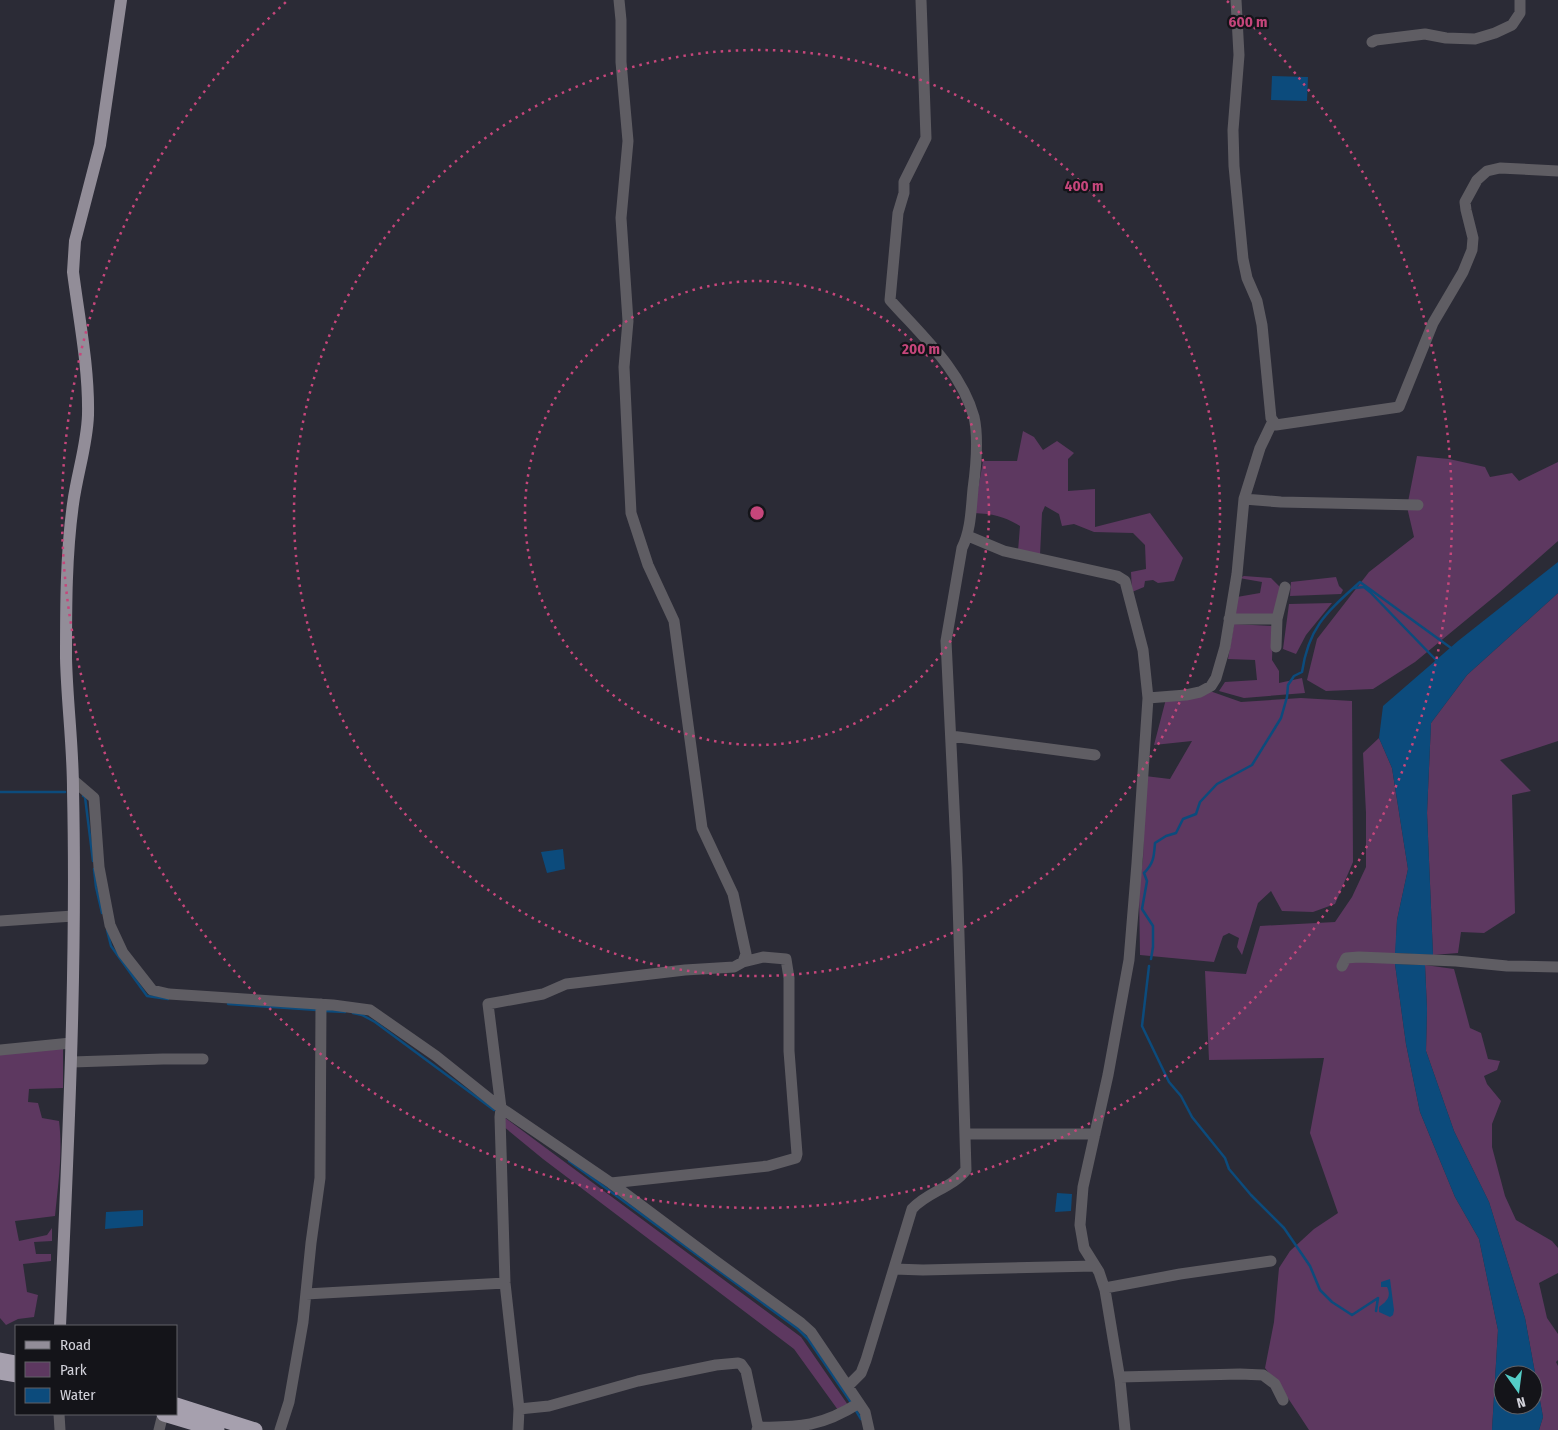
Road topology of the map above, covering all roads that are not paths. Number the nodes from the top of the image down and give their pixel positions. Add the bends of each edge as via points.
1 (121, 0) edge
2 (619, 0) edge
3 (921, 0) edge
4 (1236, 0) edge
5 (1520, 0) edge
6 (1372, 42) dead end
7 (1558, 171) edge
8 (1276, 425) junction
9 (1244, 499) junction
10 (1418, 505) dead end
11 (968, 536) junction
12 (1285, 587) dead end
13 (1229, 619) junction
14 (1277, 619) junction
15 (1276, 647) dead end
16 (1148, 698) junction
17 (951, 736) junction
18 (1095, 755) dead end
19 (73, 780) junction
20 (73, 916) junction
21 (0, 921) edge
22 (743, 962) junction
23 (1342, 966) dead end
24 (1558, 967) edge
25 (321, 1004) junction
26 (71, 1043) junction
27 (0, 1050) edge
28 (203, 1059) dead end
29 (72, 1062) junction
30 (500, 1113) junction
31 (965, 1134) junction
32 (1095, 1134) junction
33 (611, 1183) junction
34 (1271, 1260) dead end
35 (1095, 1266) junction
36 (894, 1269) junction
37 (505, 1283) junction
38 (1105, 1288) junction
39 (306, 1294) junction
40 (60, 1325) edge
41 (0, 1360) edge
42 (15, 1364) edge
43 (0, 1372) edge
44 (15, 1375) edge
45 (1120, 1376) junction
46 (848, 1386) junction
47 (1283, 1400) dead end
48 (855, 1405) junction
49 (178, 1406) edge
50 (519, 1409) junction
51 (59, 1415) edge
52 (163, 1415) edge
53 (166, 1415) edge
54 (757, 1429) edge
55 (60, 1430) edge
56 (159, 1430) edge
57 (217, 1430) edge
58 (255, 1430) edge
59 (280, 1430) edge
60 (518, 1430) edge
61 (868, 1430) edge
62 (1125, 1430) edge

1 - 19 main road via 100,145 74,241 73,272 88,416 68,544 66,657
2 - 22 street via 628,140 621,218 628,321 624,367 631,513 648,565 674,621 702,828 733,894 746,954
3 - 11 street via 926,138 904,182 890,300 958,379 974,418 976,458
4 - 8 street via 1239,54 1233,130 1234,166 1243,259 1262,325 1271,418
5 - 6 street via 1520,13 1512,25 1475,39 1413,34
7 - 8 street via 1500,168 1486,171 1477,180 1465,202 1472,250 1433,323 1399,407
8 - 9 street via 1271,424 1260,448
9 - 10 street
9 - 13 street
11 - 16 street via 1004,551 1117,576 1125,581 1144,650
11 - 17 street via 962,548 946,641
12 - 14 street
13 - 14 street
13 - 16 street via 1216,678 1211,686 1186,695
14 - 15 street
16 - 32 street via 1129,960
17 - 18 street
17 - 31 street
19 - 20 main road
19 - 25 street via 94,798 99,867 110,925 123,953 152,990 169,994
20 - 21 street
20 - 26 main road
22 - 30 street via 734,967 566,984 543,994 488,1004
22 - 33 street via 763,957 786,959 796,1158 768,1166
23 - 24 street via 1346,958 1359,957
25 - 30 street via 370,1010 436,1056
25 - 39 street via 320,1178
26 - 27 street
26 - 29 main road
28 - 29 street
29 - 40 main road
30 - 33 street
30 - 37 street
31 - 32 street
31 - 36 street via 966,1170 960,1178 918,1202 912,1209
32 - 35 street via 1083,1187 1080,1225 1084,1248
33 - 46 street via 801,1323 811,1332
34 - 38 street
35 - 36 street
35 - 38 street
36 - 46 street via 861,1373
37 - 39 street
37 - 50 street
38 - 45 street
39 - 59 street via 289,1402
41 - 42 highway
43 - 44 highway
45 - 47 street via 1263,1375 1275,1384
45 - 62 street
46 - 48 street
48 - 54 street via 837,1416 804,1426
48 - 61 street via 865,1412
49 - 58 highway
50 - 54 street via 549,1406 638,1381 738,1363 746,1371
50 - 60 street
51 - 55 street
52 - 56 street
53 - 57 highway

